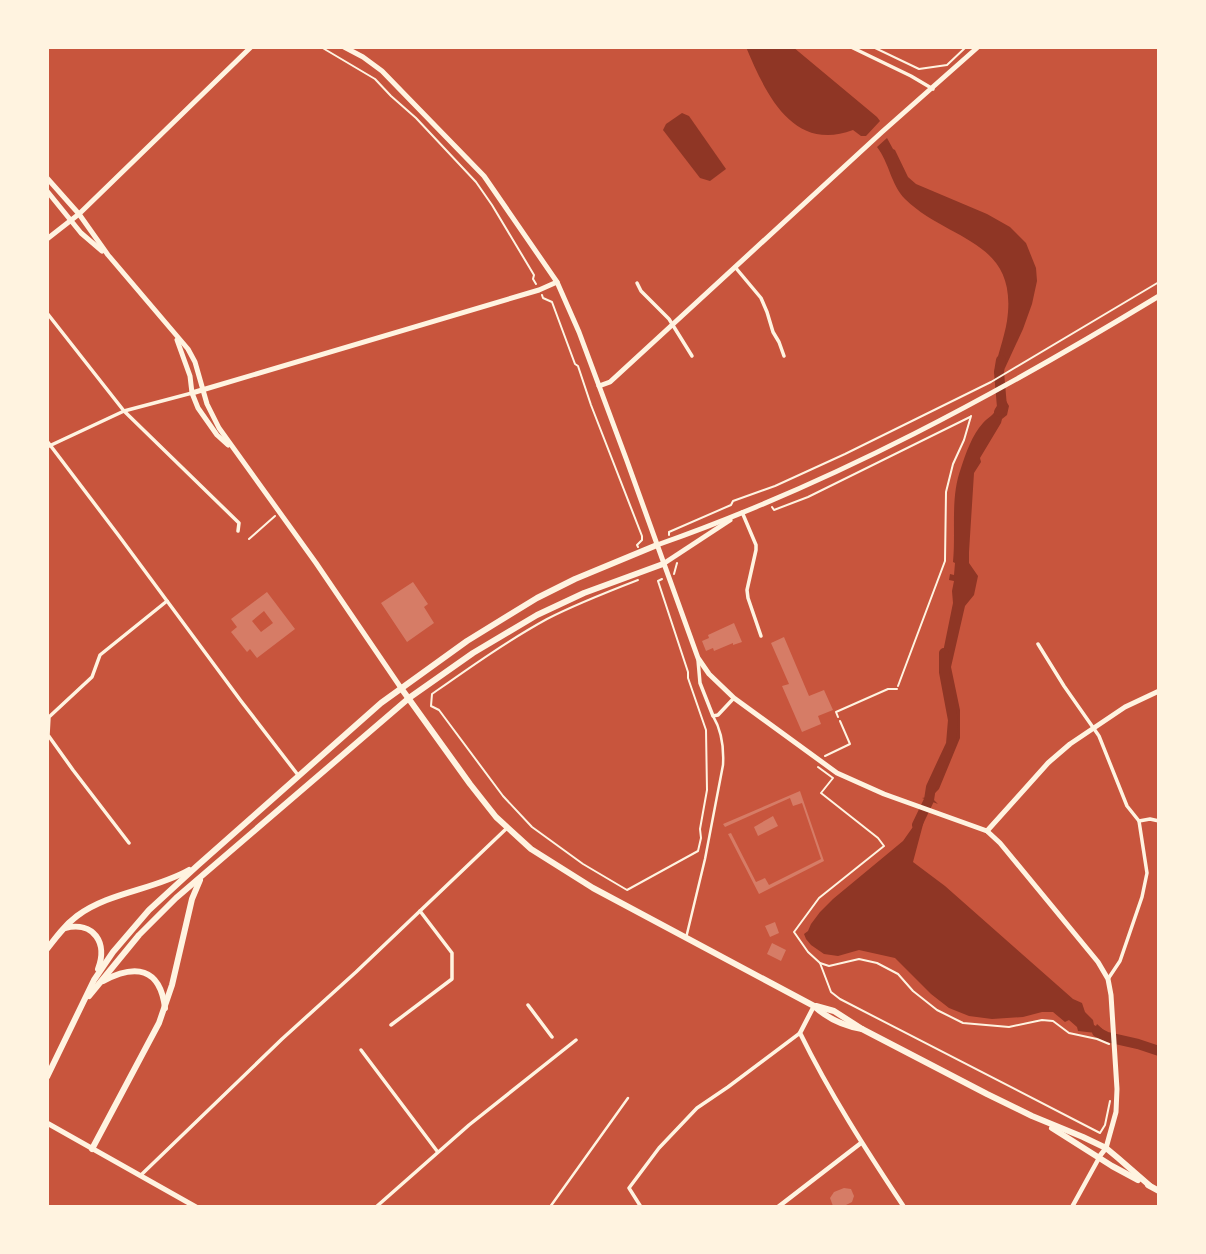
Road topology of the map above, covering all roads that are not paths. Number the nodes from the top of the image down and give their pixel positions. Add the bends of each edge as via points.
1 (251, 47) edge
2 (344, 47) edge
3 (851, 47) edge
4 (978, 47) edge
5 (933, 89) junction
6 (47, 178) edge
7 (47, 191) edge
8 (79, 214) junction
9 (71, 221) junction
10 (47, 239) edge
11 (108, 255) junction
12 (735, 267) junction
13 (557, 282) junction
14 (637, 283) dead end
15 (1159, 296) edge
16 (47, 313) edge
17 (673, 324) junction
18 (174, 334) junction
19 (692, 356) dead end
20 (784, 356) dead end
21 (599, 386) junction
22 (203, 390) junction
23 (192, 393) junction
24 (124, 411) junction
25 (48, 444) edge
26 (236, 453) junction
27 (742, 512) junction
28 (238, 531) dead end
29 (657, 545) junction
30 (663, 564) junction
31 (167, 601) junction
32 (761, 636) dead end
33 (1038, 644) dead end
34 (698, 658) junction
35 (401, 688) junction
36 (897, 689) road end
37 (1159, 691) edge
38 (408, 698) junction
39 (734, 698) junction
40 (713, 716) junction
41 (838, 717) road end
42 (1094, 728) junction
43 (299, 776) junction
44 (1139, 821) junction
45 (1159, 821) edge
46 (507, 828) junction
47 (987, 831) junction
48 (129, 843) dead end
49 (197, 866) junction
50 (203, 875) junction
51 (420, 911) junction
52 (63, 929) junction
53 (686, 938) junction
54 (47, 949) edge
55 (1108, 979) junction
56 (96, 982) junction
57 (528, 1005) dead end
58 (814, 1006) junction
59 (165, 1009) junction
60 (391, 1025) dead end
61 (800, 1032) junction
62 (552, 1037) dead end
63 (576, 1040) dead end
64 (361, 1050) dead end
65 (48, 1076) edge
66 (628, 1098) dead end
67 (1032, 1116) junction
68 (47, 1123) edge
69 (861, 1143) junction
70 (1106, 1148) junction
71 (92, 1149) junction
72 (437, 1152) junction
73 (1099, 1157) junction
74 (141, 1175) junction
75 (1149, 1185) junction
76 (1159, 1191) edge
77 (196, 1207) edge
78 (376, 1207) edge
79 (550, 1207) edge
80 (642, 1207) edge
81 (778, 1207) edge
82 (904, 1207) edge
83 (1072, 1207) edge

1 - 8 main road
2 - 13 main road via 382,71 484,176
3 - 5 street
4 - 5 main road
5 - 12 main road
6 - 8 main road
7 - 9 main road
8 - 9 main road
8 - 11 main road
9 - 10 main road
9 - 11 main road
11 - 18 main road
12 - 17 main road
12 - 20 street via 761,298
13 - 21 main road
13 - 22 main road
14 - 17 street
15 - 27 main road via 1011,383 884,450
16 - 24 street
17 - 19 street
17 - 21 main road via 610,382
18 - 22 main road via 195,362
18 - 23 main road
21 - 29 main road
22 - 23 main road
22 - 26 main road
23 - 24 street
23 - 26 main road via 217,435
24 - 25 street
24 - 28 street via 239,523
25 - 31 street
26 - 35 main road
27 - 29 main road
27 - 30 main road
27 - 32 street via 756,545 747,590
29 - 30 main road
29 - 35 main road via 537,598
30 - 34 main road
30 - 38 main road via 537,615
31 - 43 street
31 - 48 street via 100,655 92,677 49,717 48,735
33 - 42 street
34 - 39 main road
34 - 40 street
35 - 38 main road
35 - 43 main road
36 - 41 lane via 888,688 836,712
37 - 42 main road
38 - 46 main road
38 - 50 main road
39 - 40 street
39 - 47 main road via 838,773
40 - 53 street via 719,727 723,765
42 - 44 street
42 - 47 main road via 1048,763
43 - 49 main road
44 - 45 street
44 - 55 street via 1147,873 1120,961
46 - 51 street
46 - 53 main road via 549,861
47 - 55 main road via 1089,950
49 - 52 main road via 88,909
49 - 56 main road via 131,931
50 - 56 main road via 158,915
50 - 59 main road via 192,899
51 - 60 street via 452,953 452,979
51 - 74 street
52 - 54 main road
52 - 56 main road via 85,928 99,941
53 - 58 main road
55 - 70 main road via 1116,1112
56 - 59 main road via 120,973 143,972 160,987
56 - 65 main road
57 - 62 street
58 - 61 street
58 - 67 main road via 834,1012
59 - 71 main road
61 - 69 street
61 - 80 street via 697,1108 659,1148 629,1188
63 - 72 street
64 - 72 street
66 - 79 street
67 - 70 main road
67 - 73 main road
68 - 71 main road
69 - 81 street
69 - 82 street
70 - 73 main road
70 - 75 main road
71 - 74 main road
72 - 78 street
73 - 75 main road
73 - 83 street
74 - 77 main road
75 - 76 main road

